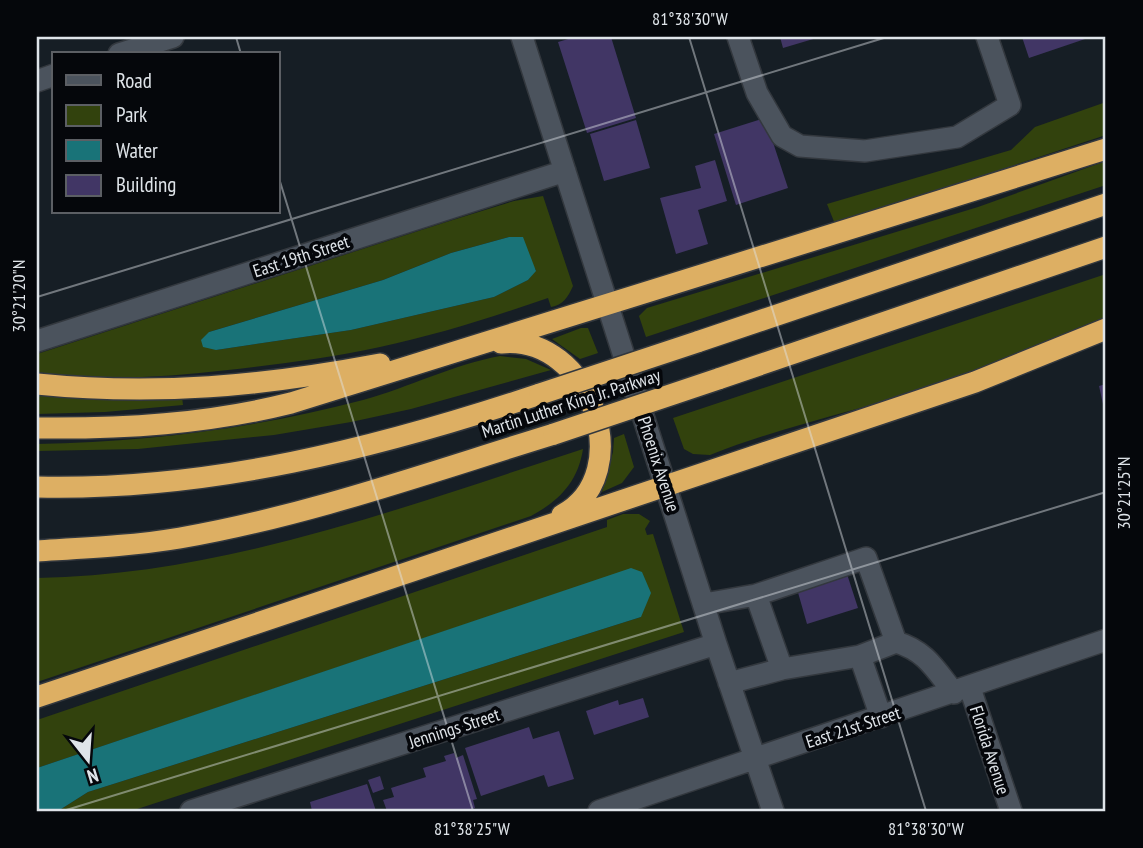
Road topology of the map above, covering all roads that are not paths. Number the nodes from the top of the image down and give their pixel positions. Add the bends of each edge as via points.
1 (173, 37) edge
2 (522, 37) edge
3 (738, 37) edge
4 (987, 37) edge
5 (125, 52) edge
6 (1106, 149) edge
7 (565, 171) junction
8 (1106, 204) edge
9 (1106, 247) edge
10 (607, 304) junction
11 (1106, 329) edge
12 (37, 341) edge
13 (481, 345) junction
14 (37, 384) edge
15 (37, 428) edge
16 (666, 486) junction
17 (37, 487) edge
18 (529, 532) junction
19 (37, 551) edge
20 (756, 595) junction
21 (704, 604) junction
22 (1106, 640) edge
23 (896, 642) junction
24 (716, 644) junction
25 (860, 656) junction
26 (782, 669) junction
27 (729, 683) junction
28 (962, 690) junction
29 (37, 697) edge
30 (881, 717) junction
31 (755, 759) junction
32 (191, 811) edge
33 (599, 811) edge
34 (773, 811) edge
35 (1011, 811) edge

1 - 5 street
2 - 7 street, Phoenix Avenue
3 - 4 street via 757,93 782,135 800,146 864,150 957,137 1010,105
6 - 10 highway
7 - 10 street, Phoenix Avenue
7 - 12 street, East 19th Street
8 - 17 highway, Martin Luther King Jr. Parkway, bridge via 369,447 244,471 139,484
9 - 19 highway, Martin Luther King Jr. Parkway, bridge via 554,434 374,490 258,522 141,544
10 - 13 highway
10 - 16 street, Phoenix Avenue
11 - 16 highway via 975,382
13 - 14 highway via 315,376 214,388
13 - 15 highway via 255,412 137,427
13 - 18 highway via 515,341 541,349 561,360 592,401 599,431 594,479 574,508
16 - 18 highway
16 - 21 street, Phoenix Avenue
18 - 29 highway
20 - 21 street
20 - 23 street via 866,558
20 - 26 street
21 - 24 street, Phoenix Avenue
22 - 28 street, East 21st Street
23 - 25 street
23 - 28 street, Florida Avenue via 915,648
24 - 27 street, Phoenix Avenue
24 - 32 street, Jennings Street
25 - 26 street
25 - 30 street
26 - 27 street
27 - 31 street, Phoenix Avenue
28 - 30 street, East 21st Street
28 - 35 street, Florida Avenue
30 - 31 street, East 21st Street
31 - 33 street, East 21st Street
31 - 34 street, Phoenix Avenue

